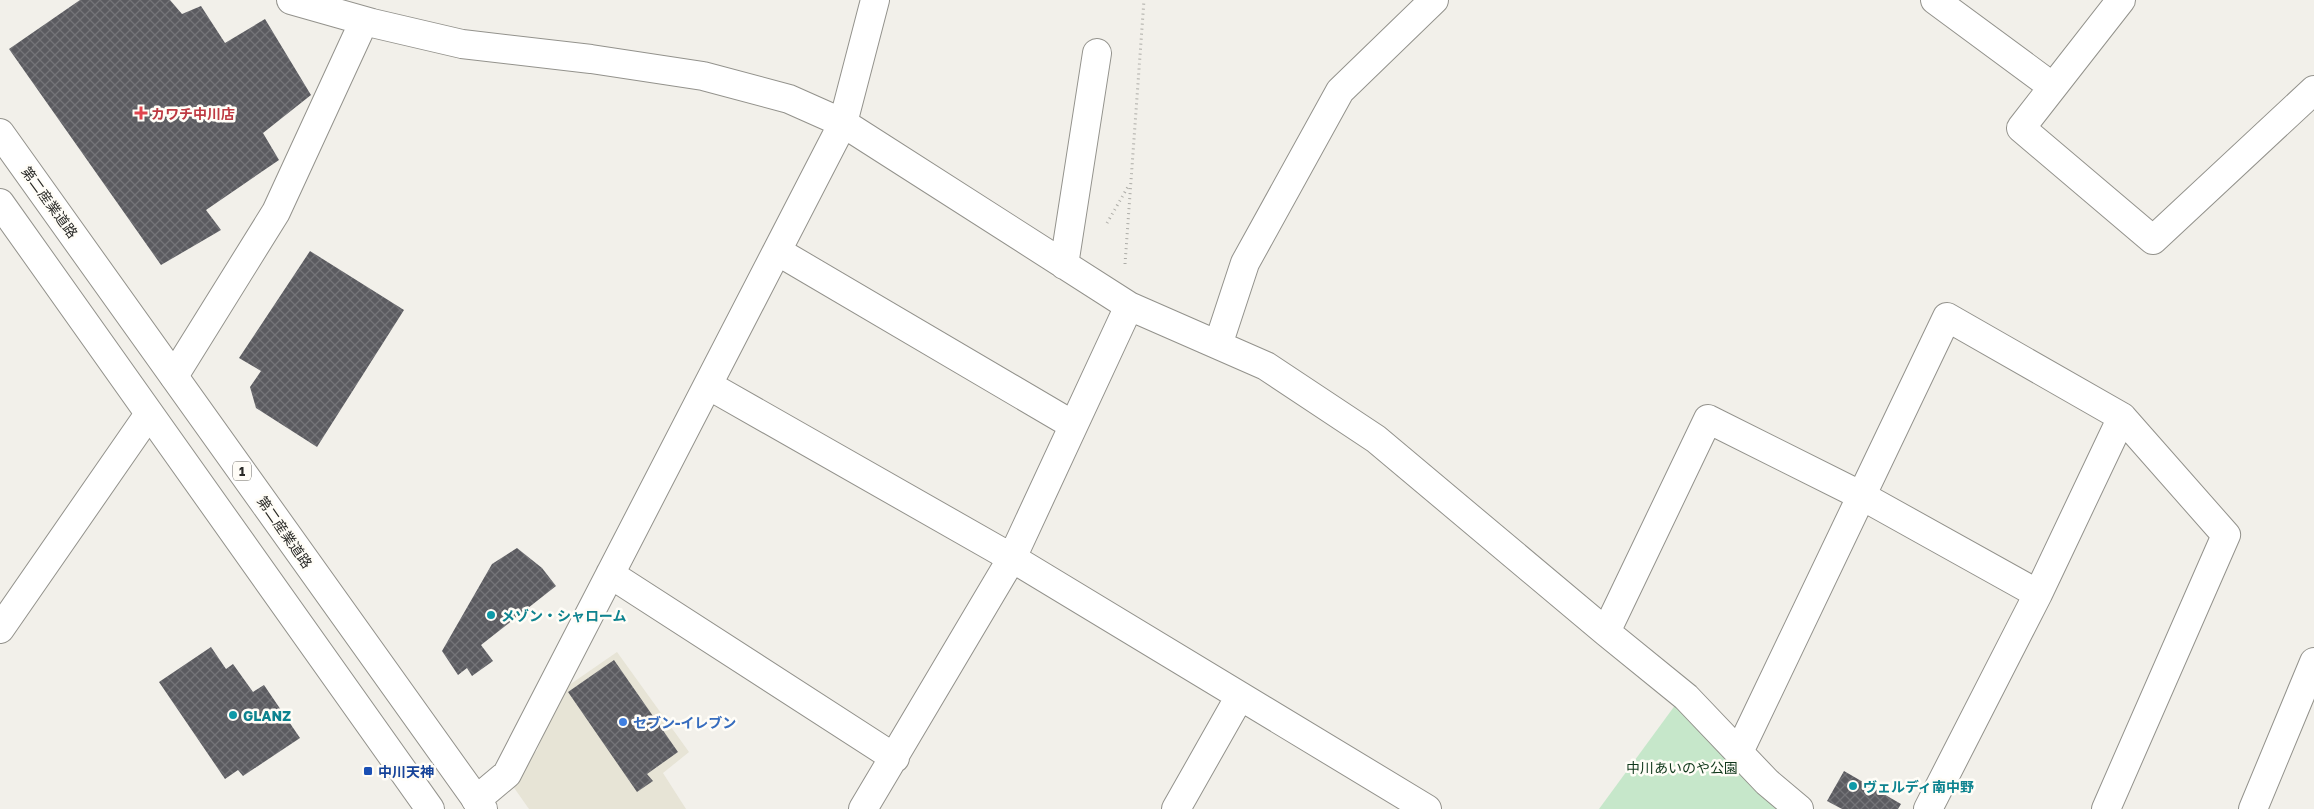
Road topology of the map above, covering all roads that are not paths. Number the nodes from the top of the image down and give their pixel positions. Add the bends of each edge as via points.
1 (291, 0) edge
2 (874, 0) edge
3 (1434, 0) edge
4 (1935, 0) edge
5 (2121, 0) edge
6 (364, 22) junction
7 (1097, 53) dead end
8 (2053, 87) junction
9 (2314, 90) edge
10 (843, 123) junction
11 (0, 133) edge
12 (0, 204) edge
13 (777, 251) junction
14 (1064, 265) junction
15 (1126, 304) junction
16 (1218, 345) junction
17 (174, 376) junction
18 (708, 385) junction
19 (149, 414) junction
20 (2122, 417) junction
21 (1073, 425) junction
22 (1862, 496) junction
23 (1012, 558) junction
24 (610, 574) junction
25 (2038, 594) junction
26 (0, 629) edge
27 (1606, 632) junction
28 (2314, 662) edge
29 (1240, 696) junction
30 (1739, 752) junction
31 (895, 758) junction
32 (479, 804) edge
33 (430, 809) edge
34 (862, 809) edge
35 (1176, 809) edge
36 (1427, 809) edge
37 (1799, 809) edge
38 (1928, 809) edge
39 (2106, 809) edge
40 (2253, 809) edge

1 - 6 street
2 - 10 street
3 - 16 street via 1340,91 1245,263
4 - 8 street
5 - 8 street
6 - 10 street via 462,44 703,76 789,98
6 - 17 street via 276,212
7 - 14 street
8 - 9 street via 2021,128 2153,240
10 - 13 street
10 - 14 street
11 - 17 street, 第二産業道路 / 1
12 - 19 street
13 - 18 street
13 - 21 street
14 - 15 street
15 - 16 street
15 - 21 street
16 - 27 street via 1266,366 1376,439
17 - 32 street, 第二産業道路 / 1
18 - 23 street
18 - 24 street
19 - 26 street
19 - 33 street
20 - 22 street via 1947,317
20 - 25 street
20 - 39 street via 2226,535
21 - 23 street
22 - 25 street
22 - 27 street via 1708,419
22 - 30 street
23 - 29 street
23 - 31 street
24 - 31 street
24 - 32 street via 507,774
25 - 38 street
27 - 30 street via 1686,697
28 - 40 street
29 - 35 street
29 - 36 street
30 - 37 street
31 - 34 street

